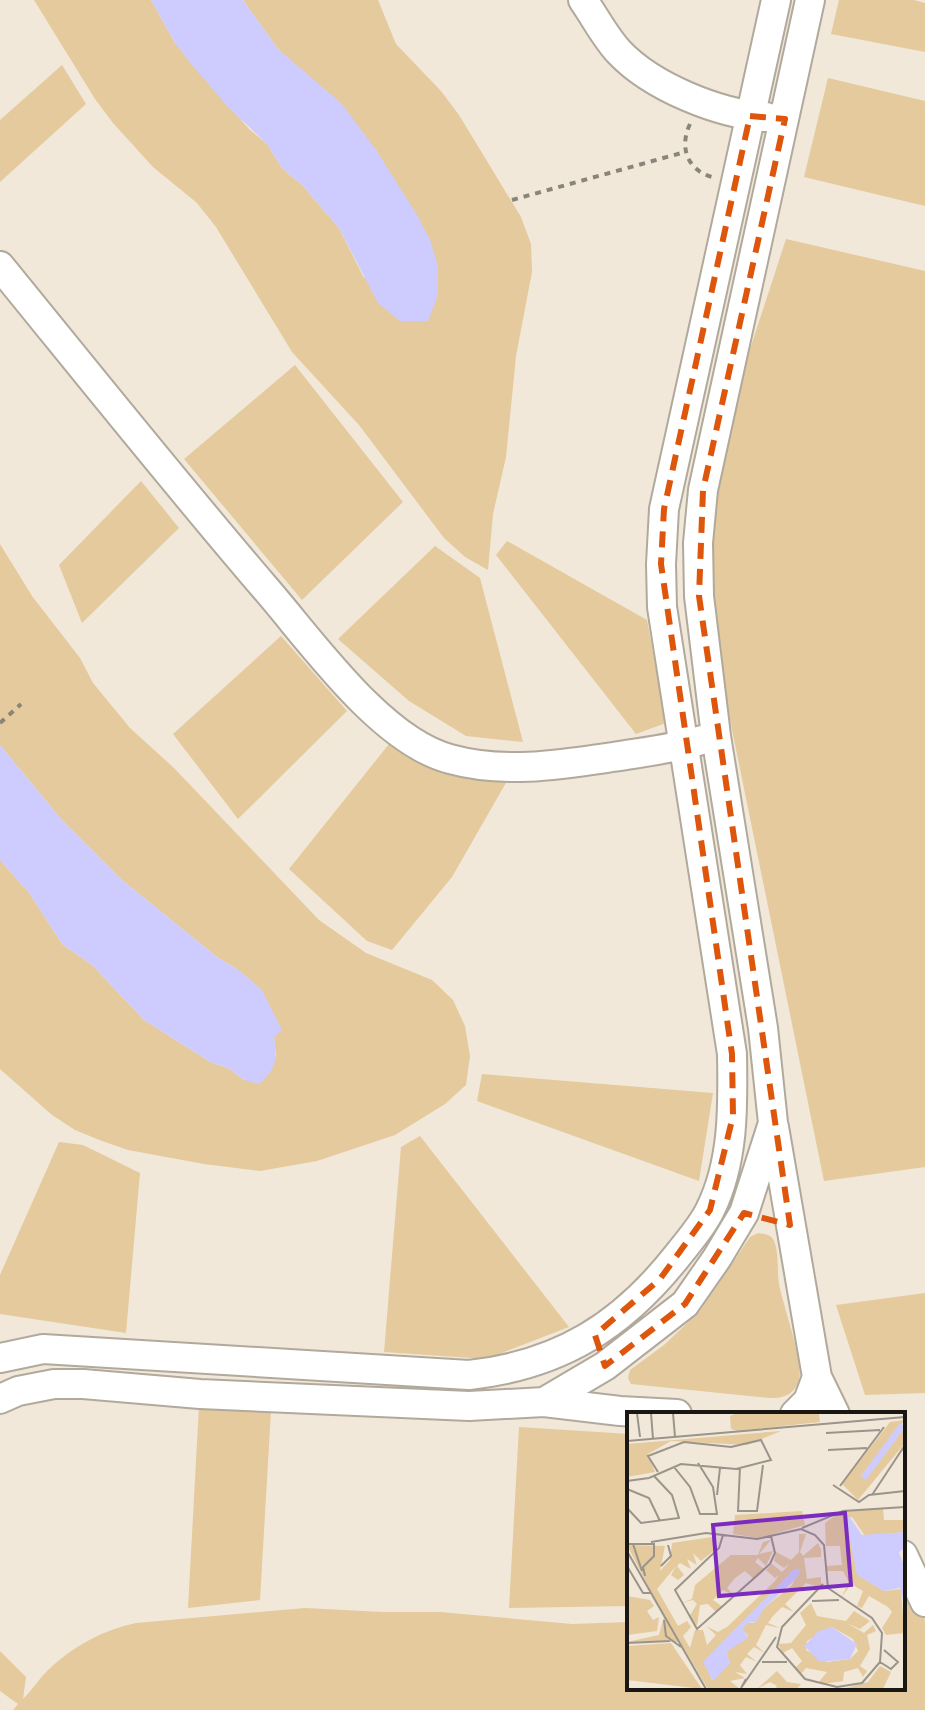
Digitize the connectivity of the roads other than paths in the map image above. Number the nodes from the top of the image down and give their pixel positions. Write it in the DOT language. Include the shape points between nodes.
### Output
graph roads {
  1 [pos="583,0"];
  2 [pos="776,0"];
  3 [pos="810,0"];
  4 [pos="750,116"];
  5 [pos="785,119"];
  6 [pos="0,266"];
  7 [pos="716,736"];
  8 [pos="683,745"];
  9 [pos="773,1123"];
  10 [pos="710,1210"];
  11 [pos="744,1213"];
  12 [pos="790,1225"];
  13 [pos="595,1335"];
  14 [pos="0,1336"];
  15 [pos="43,1349"];
  16 [pos="0,1358"];
  17 [pos="605,1366"];
  18 [pos="817,1377"];
  19 [pos="0,1399"];
  20 [pos="544,1402"];
  21 [pos="620,1411"];
  22 [pos="639,1412"];
  23 [pos="797,1412"];
  24 [pos="834,1412"];
  25 [pos="905,1559"];
  26 [pos="925,1602"];
  1 -- 4 [label="street" via="618,50 642,73"];
  2 -- 4 [label="street"];
  3 -- 5 [label="street"];
  4 -- 5 [label="street"];
  4 -- 8 [label="street" via="664,509 662,607"];
  5 -- 7 [label="street" via="703,490 699,596"];
  6 -- 8 [label="street" via="205,518 356,692 401,734 448,759 496,766 545,767"];
  7 -- 8 [label="street"];
  7 -- 9 [label="street"];
  8 -- 10 [label="street" via="732,1054 733,1116"];
  9 -- 11 [label="street"];
  9 -- 12 [label="street"];
  10 -- 11 [label="street"];
  10 -- 13 [label="street" via="660,1279"];
  11 -- 12 [label="street"];
  11 -- 17 [label="street" via="685,1304"];
  12 -- 18 [label="street"];
  13 -- 15 [label="street" via="507,1371 469,1375"];
  13 -- 17 [label="street"];
  14 -- 15 [label="street"];
  15 -- 16 [label="street"];
  17 -- 20 [label="street"];
  17 -- 21 [label="street"];
  18 -- 23 [label="street" via="808,1401"];
  18 -- 24 [label="street"];
  19 -- 20 [label="street" via="54,1384 83,1384 469,1406"];
  20 -- 21 [label="street"];
  21 -- 22 [label="street"];
  25 -- 26 [label="street"];
}
